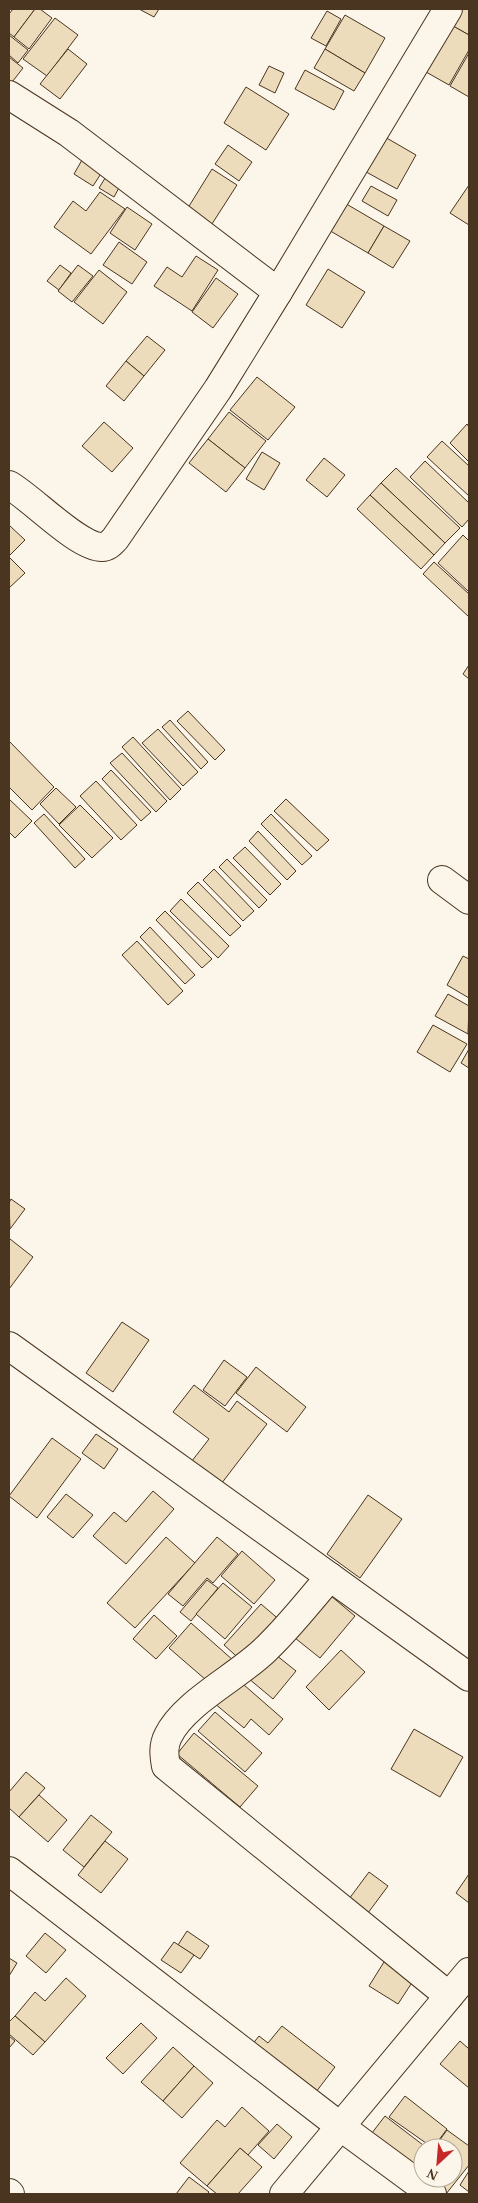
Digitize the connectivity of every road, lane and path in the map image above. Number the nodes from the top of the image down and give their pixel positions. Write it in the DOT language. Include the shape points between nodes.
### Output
graph roads {
  1 [pos="448,9"];
  2 [pos="9,95"];
  3 [pos="278,292"];
  4 [pos="9,485"];
  5 [pos="442,880"];
  6 [pos="469,900"];
  7 [pos="9,1346"];
  8 [pos="330,1577"];
  9 [pos="469,1677"];
  10 [pos="9,1871"];
  11 [pos="469,1972"];
  12 [pos="449,1996"];
  13 [pos="341,2127"];
  14 [pos="284,2194"];
  15 [pos="432,2194"];
  1 -- 3 [label="street"];
  2 -- 3 [label="street" via="69,133"];
  3 -- 4 [label="street" via="218,389 108,546 84,542"];
  5 -- 6 [label="street"];
  7 -- 8 [label="street"];
  8 -- 9 [label="street"];
  8 -- 12 [label="street" via="266,1650 179,1720 168,1736 164,1750 166,1766"];
  10 -- 13 [label="street"];
  11 -- 12 [label="street"];
  12 -- 13 [label="street"];
  13 -- 14 [label="street"];
  13 -- 15 [label="street"];
}
